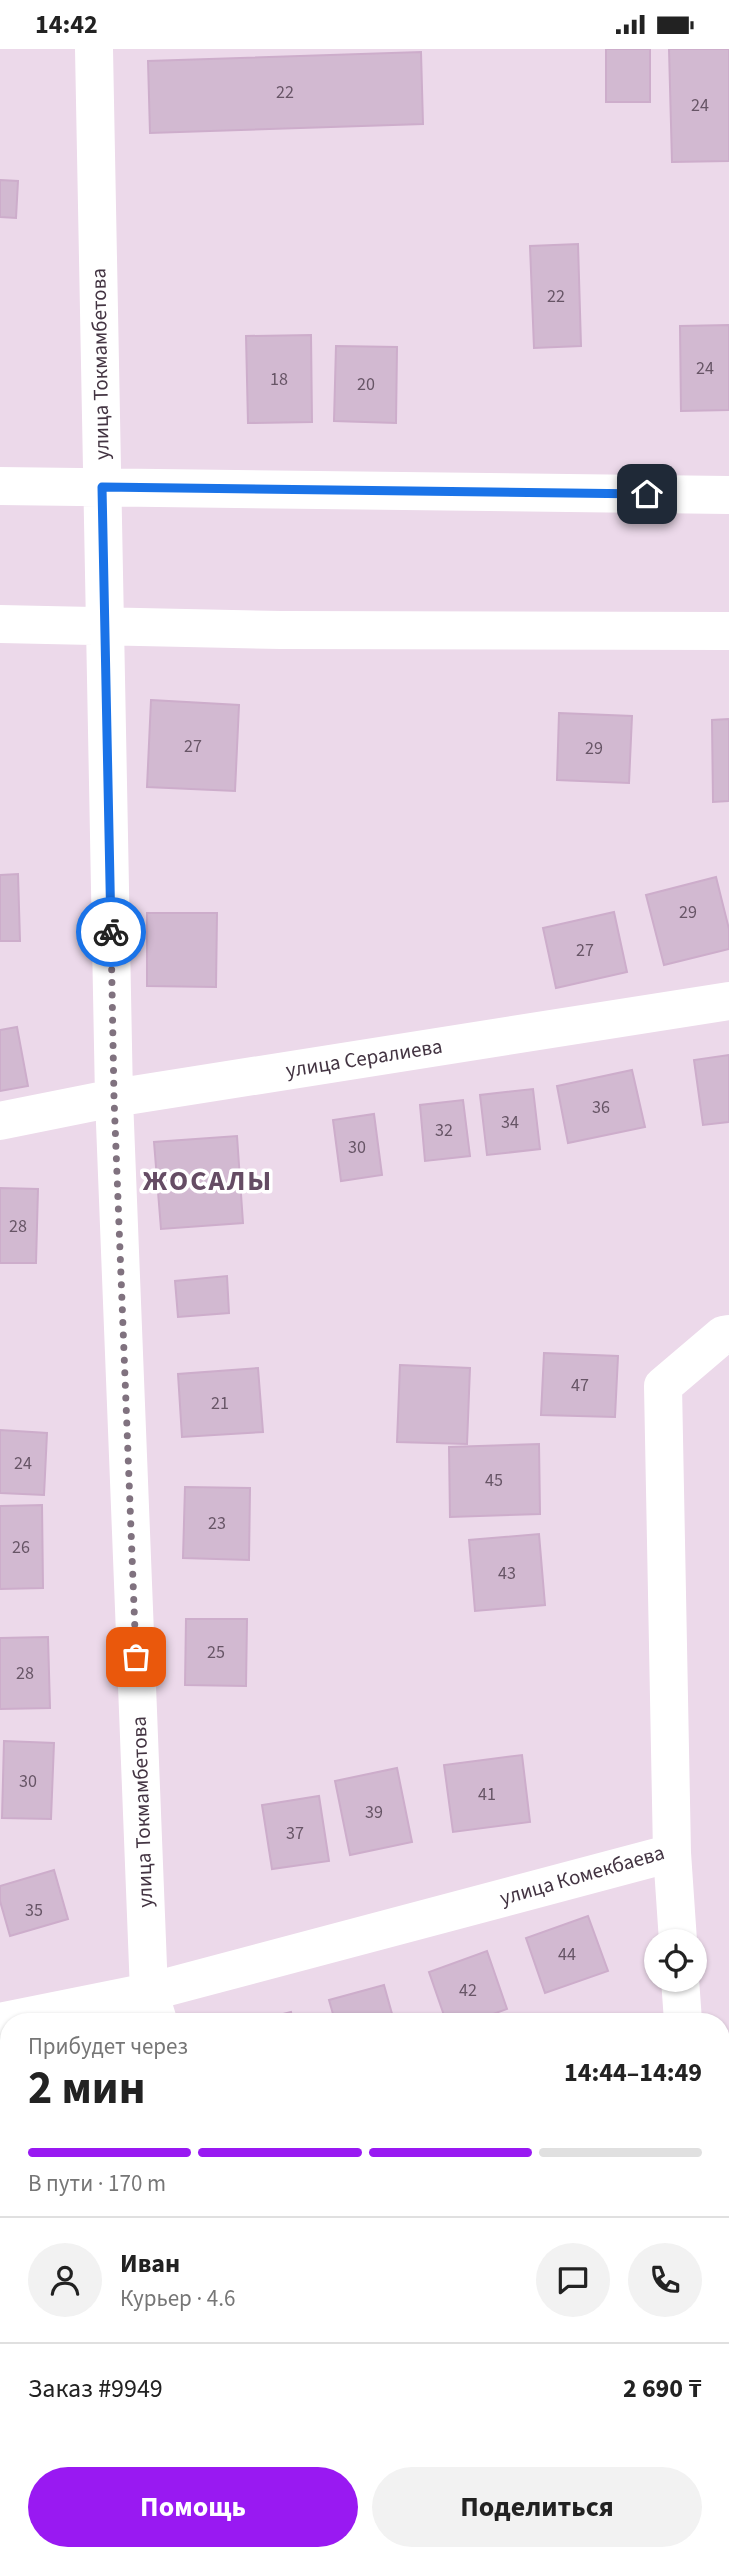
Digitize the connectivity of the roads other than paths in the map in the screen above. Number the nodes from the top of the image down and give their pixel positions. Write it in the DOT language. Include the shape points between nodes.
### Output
graph roads {
  1 [pos="94,49"];
  2 [pos="0,486"];
  3 [pos="102,487"];
  4 [pos="729,495"];
  5 [pos="0,624"];
  6 [pos="105,626"];
  7 [pos="729,631"];
  8 [pos="729,1001"];
  9 [pos="114,1098"];
  10 [pos="0,1121"];
  11 [pos="729,1334"];
  12 [pos="672,1853"];
  13 [pos="677,1929"];
  14 [pos="681,1992"];
  15 [pos="153,2007"];
  16 [pos="92,2013"];
  17 [pos="682,2013"];
  1 -- 3 [label="street, улица Токмамбетова"];
  2 -- 3 [label="street"];
  3 -- 4 [label="street"];
  3 -- 6 [label="street, улица Токмамбетова"];
  5 -- 6 [label="street"];
  6 -- 7 [label="street"];
  6 -- 9 [label="street, улица Токмамбетова"];
  8 -- 9 [label="street, улица Сералиева"];
  9 -- 10 [label="street, улица Сералиева"];
  9 -- 15 [label="street, улица Токмамбетова"];
  11 -- 12 [label="street, улица Комекбаева" via="663,1386"];
  12 -- 13 [label="street"];
  12 -- 15 [label="street, улица Комекбаева"];
  14 -- 17 [label="street"];
  15 -- 16 [label="street, улица Комекбаева"];
}
